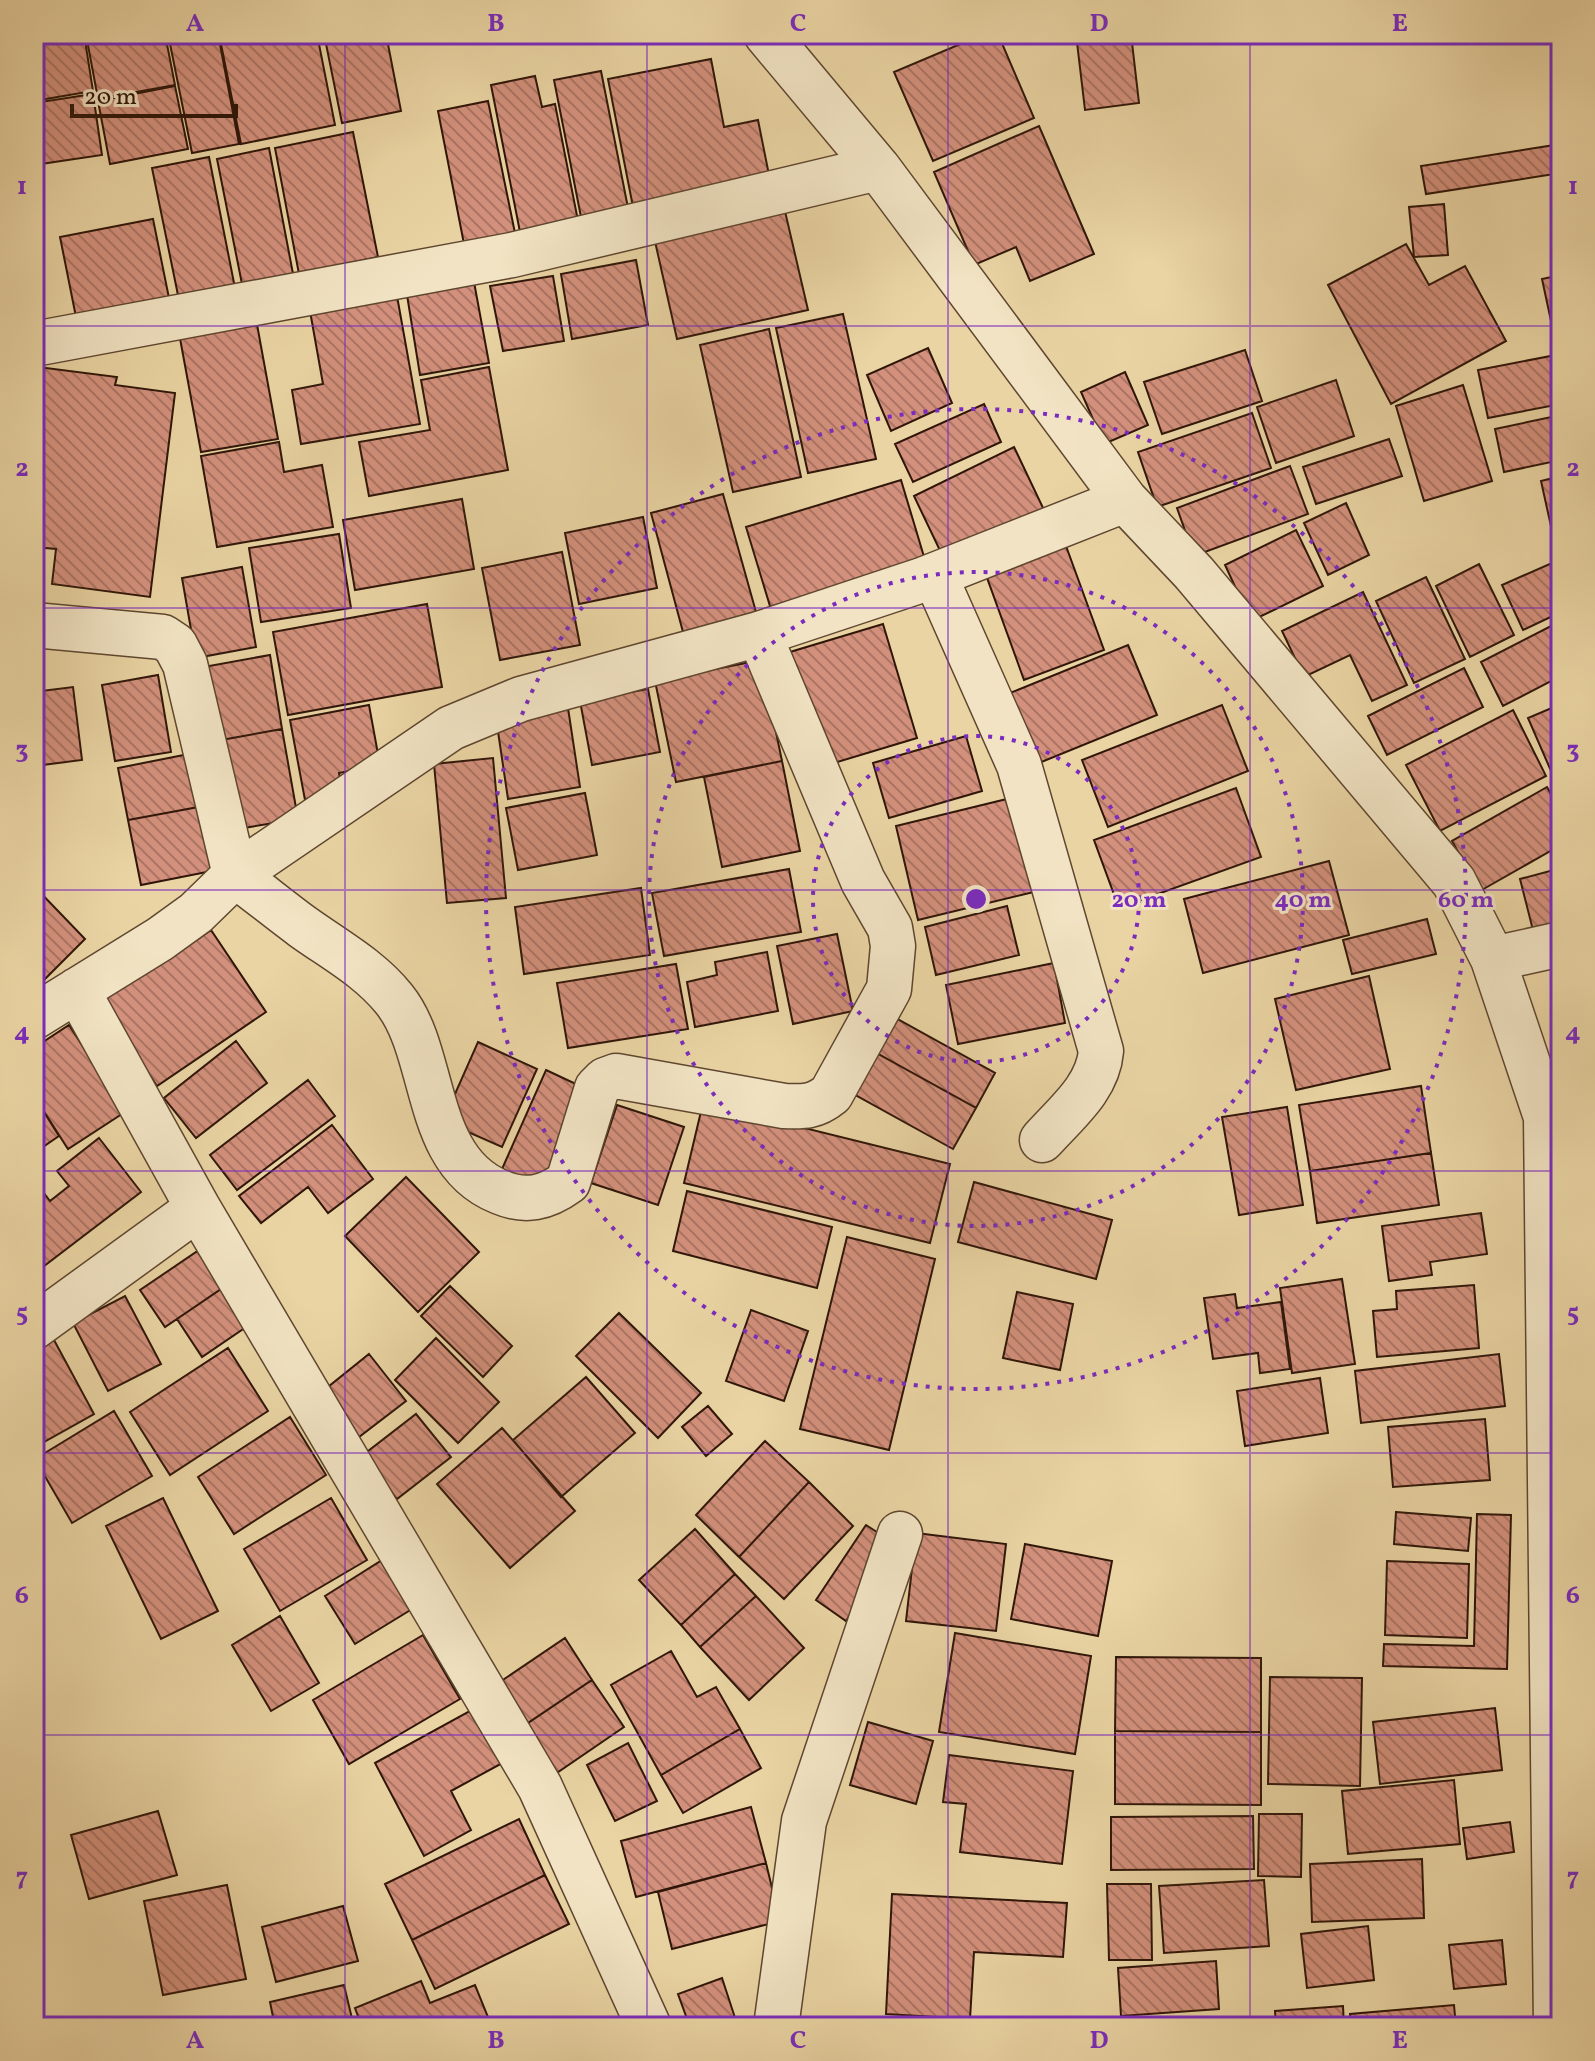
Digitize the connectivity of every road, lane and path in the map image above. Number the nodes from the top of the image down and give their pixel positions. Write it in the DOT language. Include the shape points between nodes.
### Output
graph roads {
  1 [pos="766,34"];
  2 [pos="878,168"];
  3 [pos="34,344"];
  4 [pos="1125,500"];
  5 [pos="935,576"];
  6 [pos="34,625"];
  7 [pos="759,634"];
  8 [pos="235,875"];
  9 [pos="1561,944"];
  10 [pos="1493,959"];
  11 [pos="77,990"];
  12 [pos="34,1017"];
  13 [pos="1042,1140"];
  14 [pos="198,1208"];
  15 [pos="34,1327"];
  16 [pos="900,1534"];
  17 [pos="648,2027"];
  18 [pos="776,2027"];
  19 [pos="1556,2027"];
  1 -- 2 [label="street"];
  2 -- 3 [label="street" via="512,255"];
  2 -- 4 [label="street"];
  4 -- 5 [label="street"];
  4 -- 10 [label="street" via="1194,573 1454,882"];
  5 -- 7 [label="street"];
  5 -- 13 [label="street" via="1019,765 1101,1051 1092,1084"];
  6 -- 8 [label="street" via="163,637 175,645 185,664"];
  7 -- 8 [label="street" via="521,699 451,728"];
  7 -- 8 [label="street" via="863,881 890,928 893,946 889,989 831,1094 819,1104 784,1106 616,1076 597,1088 568,1182 541,1197 503,1194 467,1169 437,1119 397,1002 371,973"];
  8 -- 11 [label="street" via="196,913"];
  9 -- 10 [label="street"];
  10 -- 19 [label="street" via="1546,1117"];
  11 -- 12 [label="street"];
  11 -- 14 [label="street"];
  14 -- 15 [label="street"];
  14 -- 17 [label="street" via="540,1787"];
  16 -- 18 [label="street" via="804,1821"];
}
